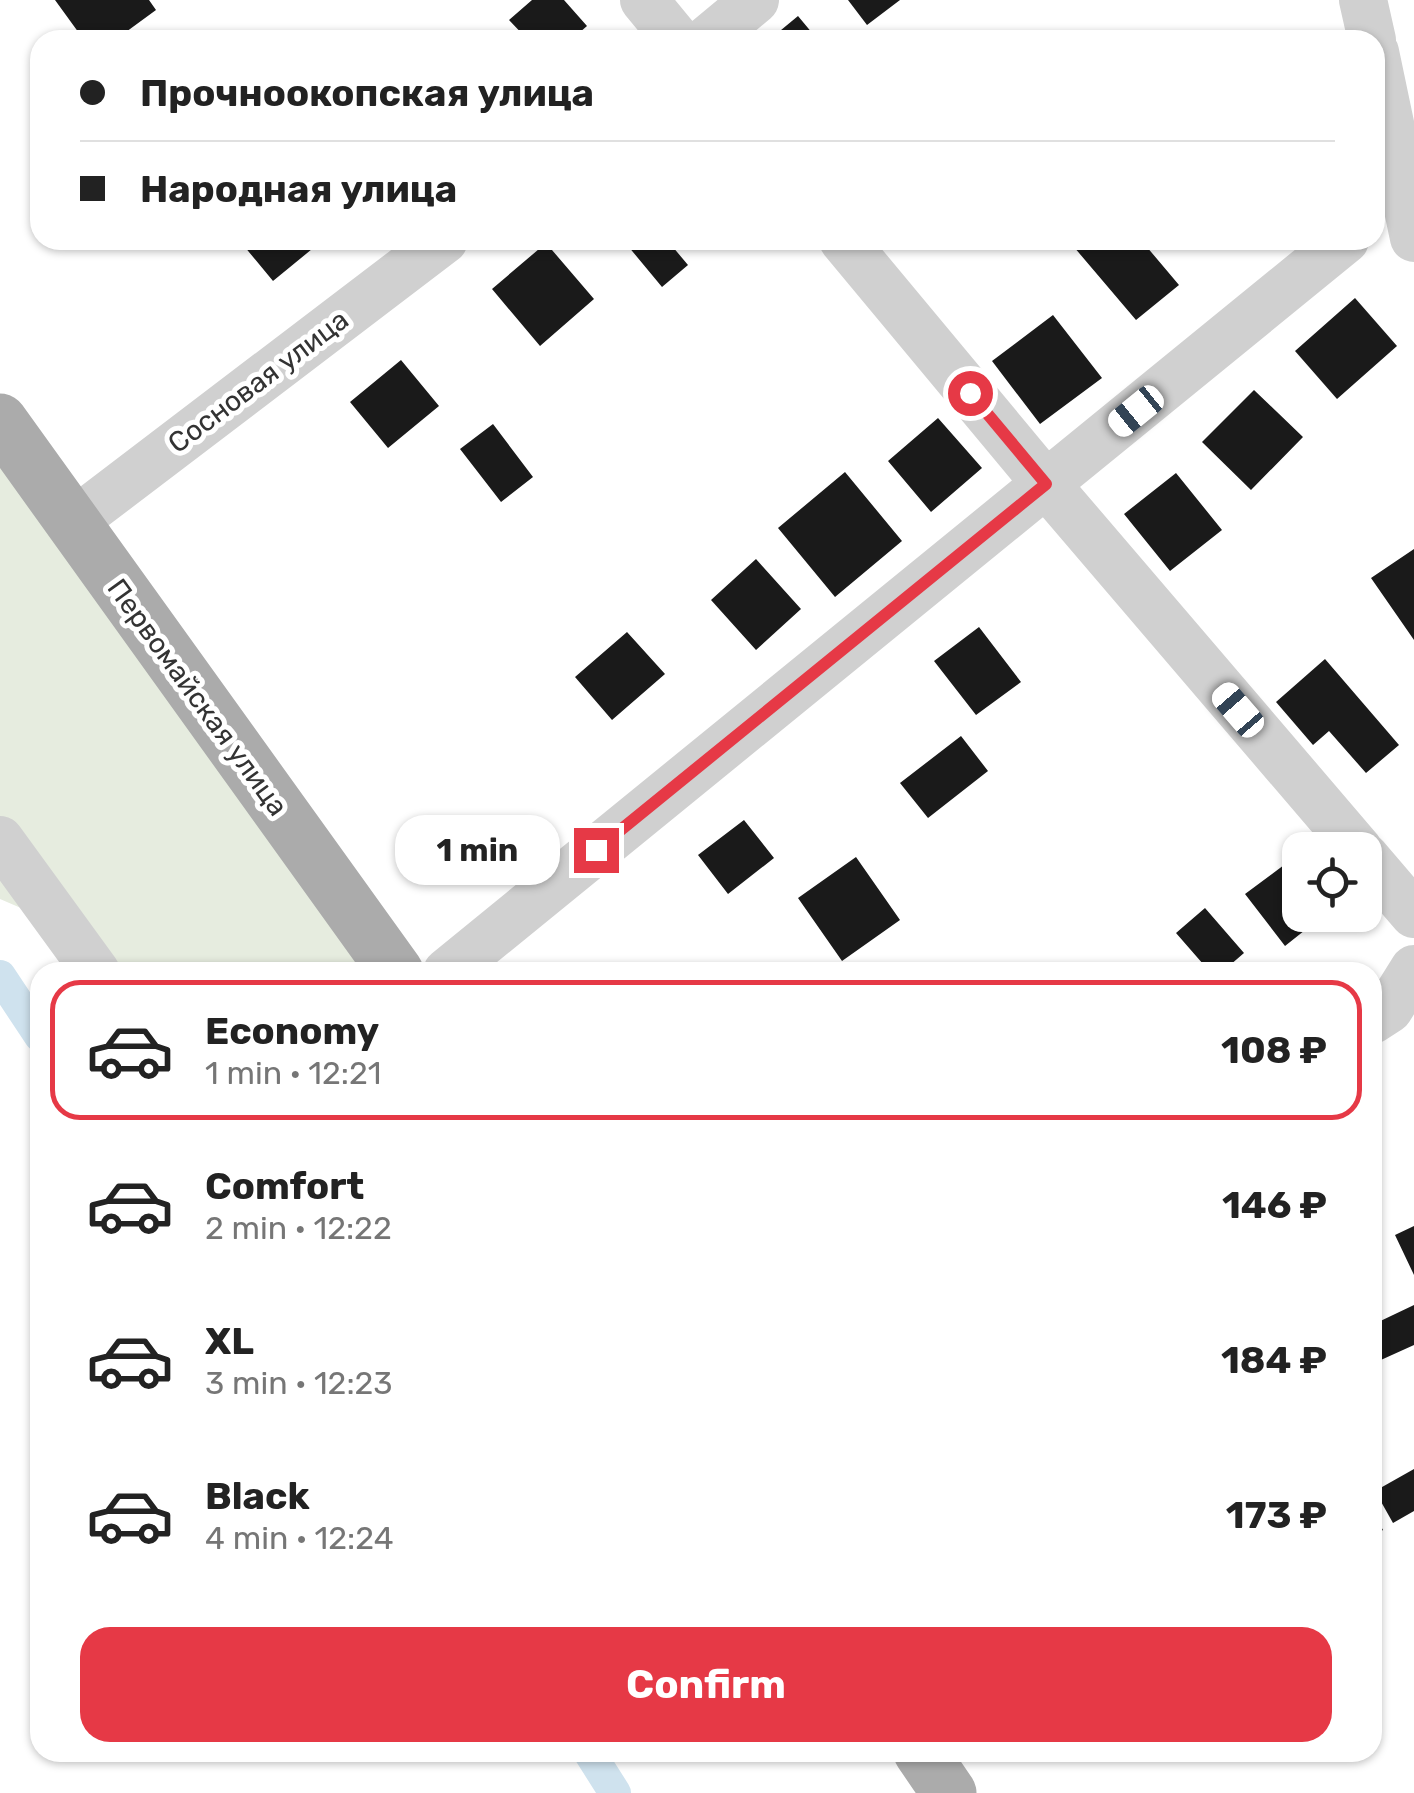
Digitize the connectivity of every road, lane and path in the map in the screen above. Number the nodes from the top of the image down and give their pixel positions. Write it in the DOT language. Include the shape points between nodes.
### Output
graph roads {
  1 [pos="644,0"];
  2 [pos="755,0"];
  3 [pos="1363,0"];
  4 [pos="669,30"];
  5 [pos="719,30"];
  6 [pos="1370,30"];
  7 [pos="1385,146"];
  8 [pos="1391,203"];
  9 [pos="1414,238"];
  10 [pos="431,250"];
  11 [pos="851,250"];
  12 [pos="1333,250"];
  13 [pos="0,421"];
  14 [pos="1046,484"];
  15 [pos="72,522"];
  16 [pos="1344,832"];
  17 [pos="0,840"];
  18 [pos="1382,877"];
  19 [pos="1414,914"];
  20 [pos="89,962"];
  21 [pos="389,962"];
  22 [pos="458,962"];
  23 [pos="1414,969"];
  24 [pos="1382,1014"];
  25 [pos="929,1762"];
  26 [pos="950,1793"];
  1 -- 4 [label="street"];
  2 -- 5 [label="street"];
  3 -- 6 [label="street"];
  7 -- 8 [label="street"];
  8 -- 9 [label="street"];
  10 -- 15 [label="street, Сосновая улица"];
  11 -- 14 [label="street"];
  12 -- 14 [label="street"];
  13 -- 15 [label="main road, Первомайская улица"];
  14 -- 16 [label="street"];
  14 -- 22 [label="street"];
  15 -- 21 [label="main road, Первомайская улица"];
  17 -- 20 [label="street"];
  18 -- 19 [label="street"];
  23 -- 24 [label="street"];
  25 -- 26 [label="main road"];
}
